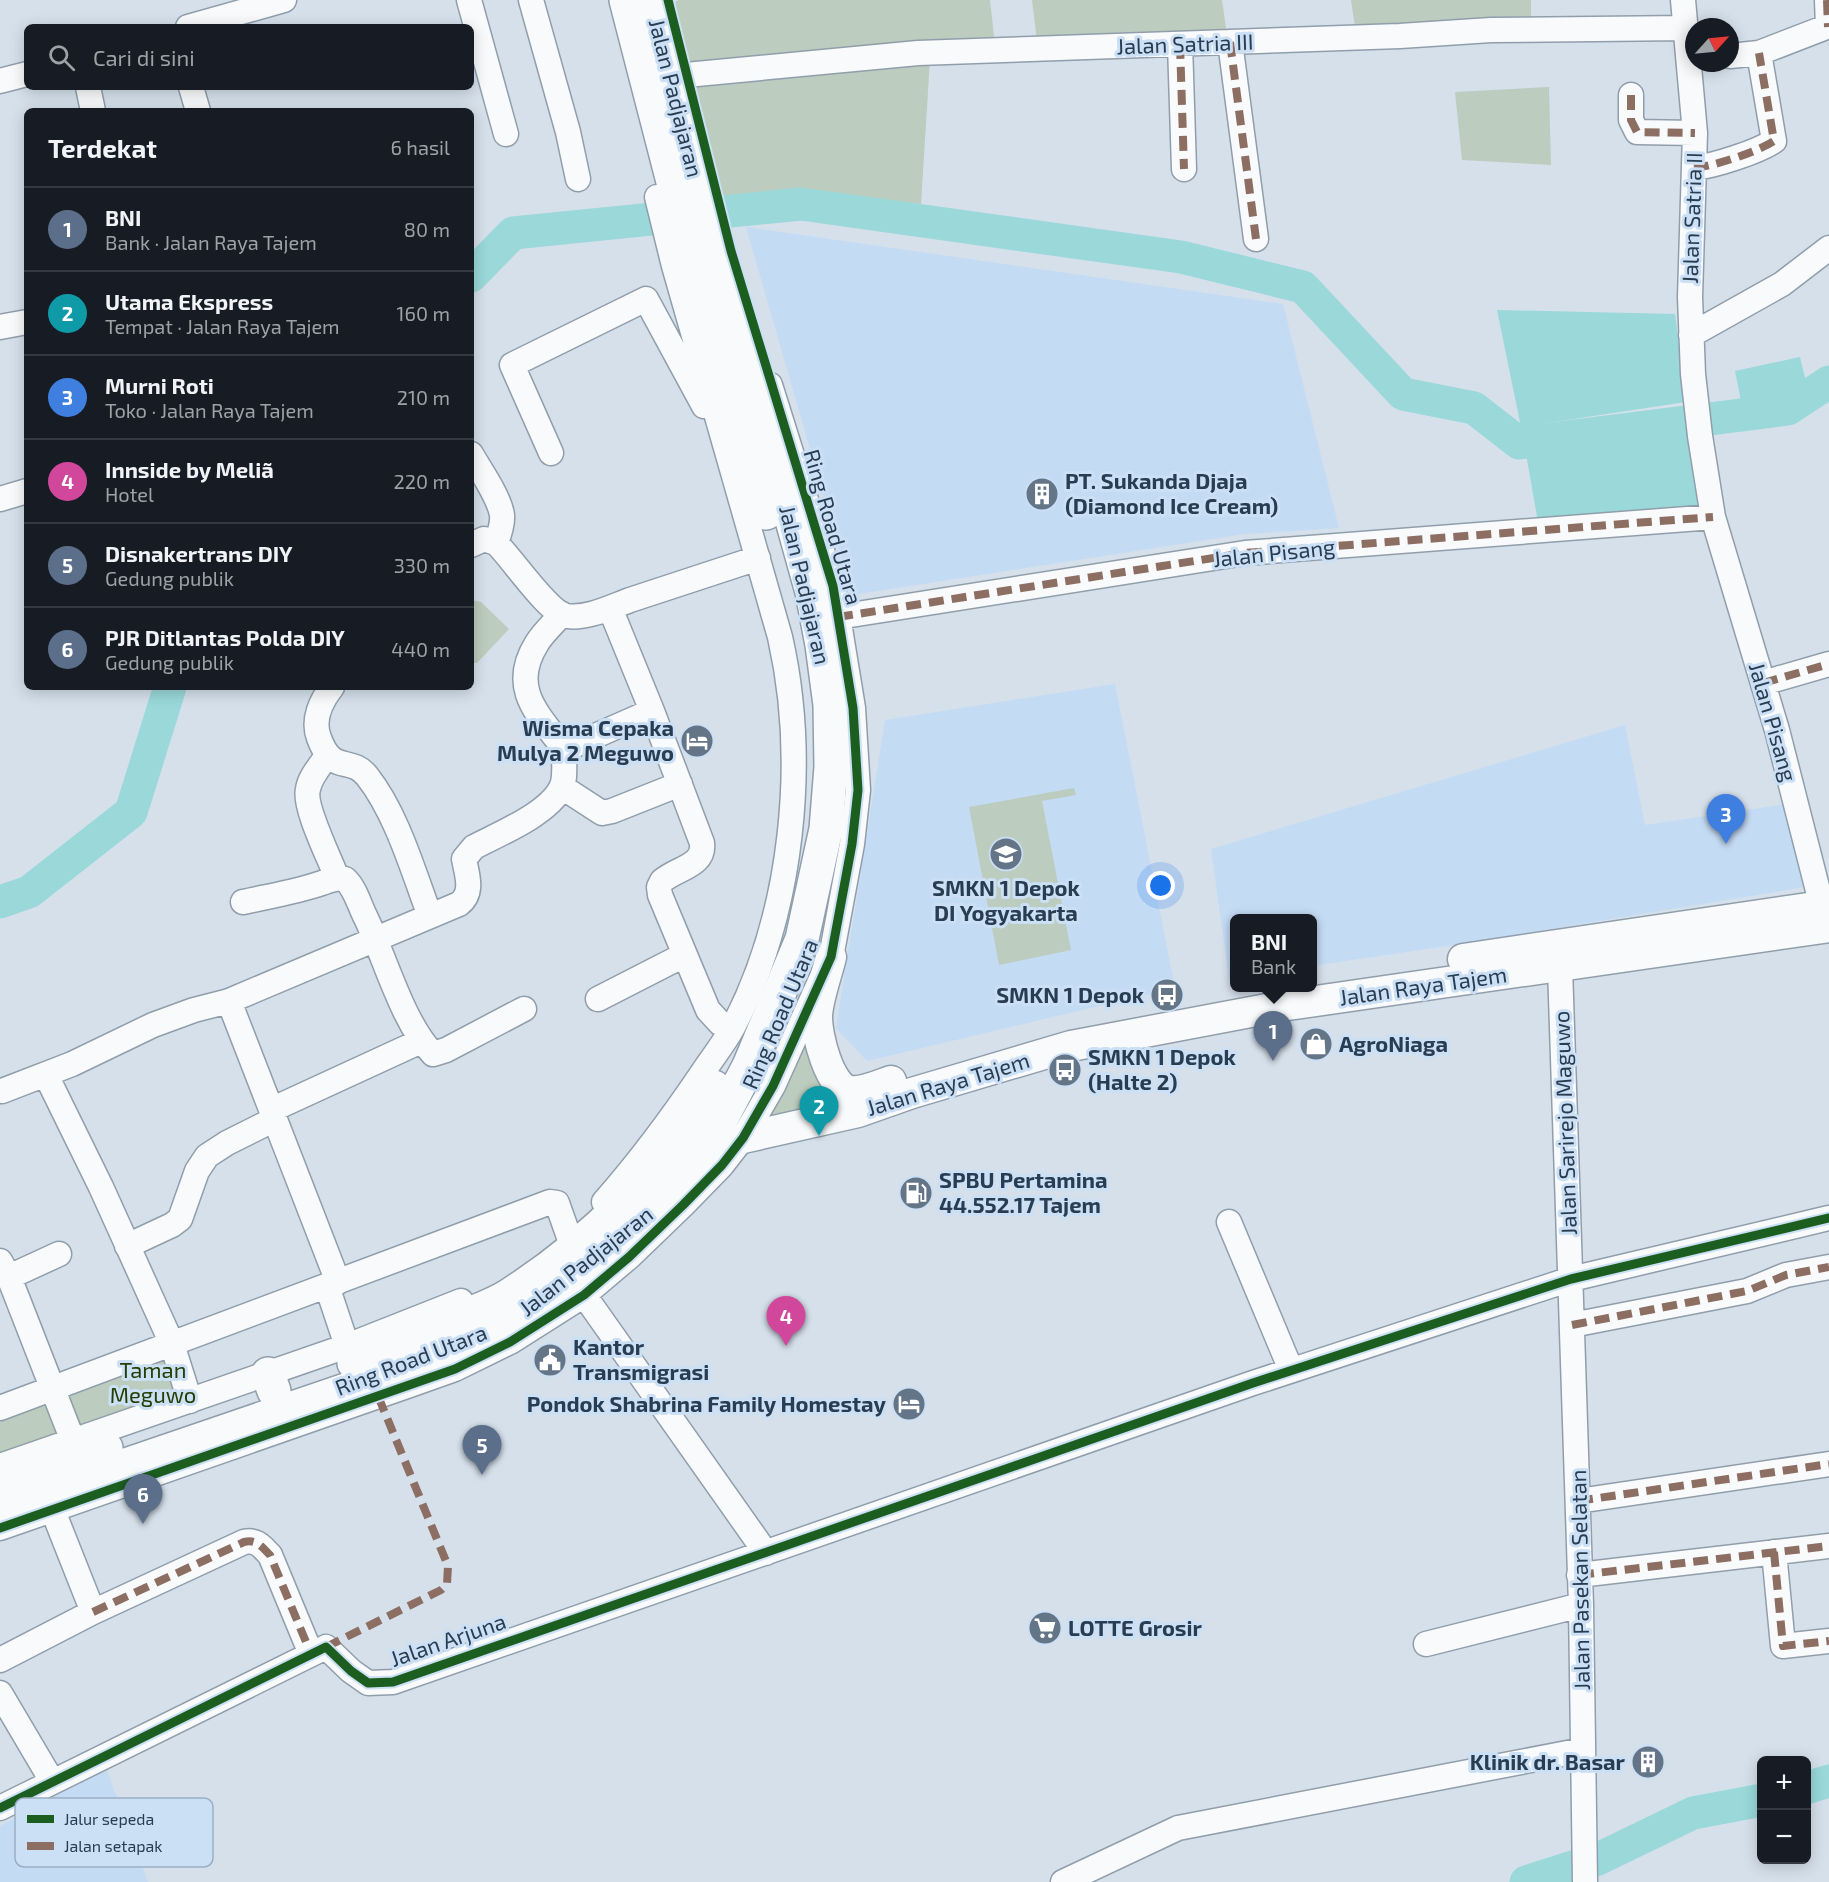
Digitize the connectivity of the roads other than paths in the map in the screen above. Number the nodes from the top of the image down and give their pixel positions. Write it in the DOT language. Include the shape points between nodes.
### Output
graph roads {
  1 [pos="284,0"];
  2 [pos="469,0"];
  3 [pos="531,0"];
  4 [pos="613,0"];
  5 [pos="626,0"];
  6 [pos="651,0"];
  7 [pos="668,0"];
  8 [pos="1683,0"];
  9 [pos="1827,0"];
  10 [pos="1685,19"];
  11 [pos="199,24"];
  12 [pos="1828,27"];
  13 [pos="1685,28"];
  14 [pos="1230,42"];
  15 [pos="1180,44"];
  16 [pos="1759,53"];
  17 [pos="1739,55"];
  18 [pos="1692,72"];
  19 [pos="24,75"];
  20 [pos="686,75"];
  21 [pos="0,81"];
  22 [pos="89,90"];
  23 [pos="192,90"];
  24 [pos="1631,95"];
  25 [pos="92,108"];
  26 [pos="197,108"];
  27 [pos="1695,133"];
  28 [pos="506,134"];
  29 [pos="1694,168"];
  30 [pos="1184,169"];
  31 [pos="578,179"];
  32 [pos="686,190"];
  33 [pos="1256,239"];
  34 [pos="1829,248"];
  35 [pos="704,257"];
  36 [pos="24,323"];
  37 [pos="0,327"];
  38 [pos="1691,335"];
  39 [pos="1701,436"];
  40 [pos="780,447"];
  41 [pos="551,453"];
  42 [pos="729,454"];
  43 [pos="474,459"];
  44 [pos="24,493"];
  45 [pos="0,499"];
  46 [pos="1713,517"];
  47 [pos="496,543"];
  48 [pos="474,544"];
  49 [pos="758,558"];
  50 [pos="610,608"];
  51 [pos="562,614"];
  52 [pos="838,617"];
  53 [pos="1829,664"];
  54 [pos="1763,683"];
  55 [pos="330,690"];
  56 [pos="652,711"];
  57 [pos="566,751"];
  58 [pos="327,756"];
  59 [pos="680,784"];
  60 [pos="562,787"];
  61 [pos="337,878"];
  62 [pos="243,902"];
  63 [pos="430,916"];
  64 [pos="1827,917"];
  65 [pos="376,939"];
  66 [pos="684,955"];
  67 [pos="831,957"];
  68 [pos="1560,967"];
  69 [pos="1317,982"];
  70 [pos="1317,990"];
  71 [pos="1285,993"];
  72 [pos="598,999"];
  73 [pos="229,1001"];
  74 [pos="524,1009"];
  75 [pos="732,1028"];
  76 [pos="421,1041"];
  77 [pos="46,1075"];
  78 [pos="2,1091"];
  79 [pos="273,1114"];
  80 [pos="743,1138"];
  81 [pos="1829,1218"];
  82 [pos="1229,1222"];
  83 [pos="569,1237"];
  84 [pos="127,1246"];
  85 [pos="59,1254"];
  86 [pos="1829,1268"];
  87 [pos="4,1269"];
  88 [pos="1570,1279"];
  89 [pos="332,1284"];
  90 [pos="584,1295"];
  91 [pos="1572,1325"];
  92 [pos="172,1344"];
  93 [pos="347,1346"];
  94 [pos="1292,1370"];
  95 [pos="271,1382"];
  96 [pos="53,1389"];
  97 [pos="190,1401"];
  98 [pos="0,1408"];
  99 [pos="73,1440"];
  100 [pos="1829,1464"];
  101 [pos="0,1466"];
  102 [pos="0,1484"];
  103 [pos="1578,1501"];
  104 [pos="0,1508"];
  105 [pos="53,1511"];
  106 [pos="0,1528"];
  107 [pos="1829,1546"];
  108 [pos="1774,1552"];
  109 [pos="766,1553"];
  110 [pos="1580,1575"];
  111 [pos="1581,1605"];
  112 [pos="93,1612"];
  113 [pos="1829,1641"];
  114 [pos="1426,1644"];
  115 [pos="311,1653"];
  116 [pos="0,1660"];
  117 [pos="0,1693"];
  118 [pos="1583,1750"];
  119 [pos="52,1781"];
  120 [pos="19,1798"];
  121 [pos="15,1800"];
  122 [pos="0,1808"];
  123 [pos="1063,1882"];
  124 [pos="1586,1882"];
  1 -- 11 [label="street"];
  2 -- 28 [label="street"];
  3 -- 31 [label="street"];
  4 -- 32 [label="highway" via="636,89"];
  5 -- 32 [label="highway, Jalan Padjajaran"];
  6 -- 32 [label="highway, Jalan Padjajaran"];
  7 -- 20 [label="street"];
  8 -- 10 [label="street, Jalan Satria II"];
  9 -- 12 [label="street"];
  12 -- 16 [label="street"];
  13 -- 14 [label="street, Jalan Satria III" via="1491,30"];
  14 -- 15 [label="street, Jalan Satria III"];
  14 -- 33 [label="street"];
  15 -- 20 [label="street, Jalan Satria III" via="918,53"];
  15 -- 30 [label="street"];
  16 -- 17 [label="street"];
  16 -- 29 [label="street" via="1774,141"];
  18 -- 27 [label="street, Jalan Satria II"];
  19 -- 21 [label="street"];
  20 -- 32 [label="street"];
  22 -- 25 [label="street"];
  23 -- 26 [label="street"];
  24 -- 27 [label="street" via="1631,120 1637,132"];
  27 -- 29 [label="street, Jalan Satria II"];
  29 -- 38 [label="street, Jalan Satria II"];
  32 -- 35 [label="highway, Jalan Padjajaran"];
  34 -- 38 [label="street" via="1782,284"];
  35 -- 40 [label="highway, Jalan Padjajaran"];
  35 -- 42 [label="street, Ring Road Utara"];
  35 -- 95 [label="highway, Jalan Padjajaran" via="790,598 809,712 809,827 783,938 734,1050 702,1109 657,1168 604,1221 546,1270 506,1297 375,1356"];
  36 -- 37 [label="street"];
  38 -- 39 [label="street, Jalan Satria II"];
  39 -- 46 [label="street, Jalan Pisang"];
  40 -- 52 [label="street, Ring Road Utara" via="833,586"];
  40 -- 104 [label="highway, Jalan Padjajaran" via="822,645 830,716 826,829 802,939 749,1066 718,1125 676,1187 621,1240 556,1290 516,1317 452,1350"];
  41 -- 42 [label="street" via="512,365 646,299"];
  42 -- 49 [label="street, Ring Road Utara"];
  43 -- 47 [label="street" via="502,515"];
  44 -- 45 [label="street"];
  46 -- 52 [label="street, Jalan Pisang" via="1245,553"];
  46 -- 54 [label="street, Jalan Pisang"];
  47 -- 48 [label="street" via="484,539"];
  47 -- 51 [label="street" via="548,604"];
  49 -- 50 [label="street"];
  49 -- 75 [label="street, Ring Road Utara" via="786,664 792,715 793,789 787,849 772,923"];
  50 -- 51 [label="street"];
  50 -- 56 [label="street"];
  51 -- 57 [label="street" via="537,643 524,672 535,710"];
  52 -- 67 [label="street, Ring Road Utara" via="853,708 858,790"];
  53 -- 54 [label="street"];
  54 -- 64 [label="street, Jalan Pisang"];
  55 -- 58 [label="street" via="317,718 318,735"];
  56 -- 57 [label="street"];
  56 -- 59 [label="street"];
  57 -- 60 [label="street"];
  58 -- 61 [label="street" via="307,791 312,816"];
  58 -- 63 [label="street" via="357,768 380,795"];
  59 -- 60 [label="street" via="602,813"];
  59 -- 66 [label="street" via="703,852 699,860 667,876 659,887"];
  60 -- 63 [label="street" via="534,814 470,850 464,859 468,895 459,904"];
  61 -- 62 [label="street" via="296,892"];
  61 -- 65 [label="street" via="345,879 351,887"];
  63 -- 65 [label="street"];
  64 -- 68 [label="main road, Jalan Raya Tajem"];
  64 -- 69 [label="main road, Jalan Raya Tajem" via="1523,950"];
  65 -- 73 [label="street"];
  65 -- 76 [label="street"];
  66 -- 72 [label="street"];
  66 -- 75 [label="street" via="708,1010 720,1023"];
  67 -- 71 [label="main road, Jalan Raya Tajem" via="817,1017 833,1078 842,1089 852,1091 1067,1032"];
  67 -- 80 [label="street, Ring Road Utara" via="773,1086"];
  68 -- 70 [label="main road, Jalan Raya Tajem"];
  68 -- 88 [label="street, Jalan Sarirejo Maguwo"];
  71 -- 80 [label="main road, Jalan Raya Tajem" via="1071,1046 858,1112"];
  73 -- 77 [label="street" via="153,1025"];
  73 -- 79 [label="street"];
  74 -- 76 [label="street" via="440,1052 433,1054"];
  75 -- 83 [label="street, Ring Road Utara" via="640,1161"];
  76 -- 79 [label="street"];
  77 -- 78 [label="street"];
  77 -- 84 [label="street"];
  79 -- 84 [label="street" via="207,1156 197,1171 180,1219"];
  79 -- 89 [label="street"];
  80 -- 90 [label="street, Ring Road Utara" via="683,1205"];
  81 -- 88 [label="street"];
  82 -- 94 [label="street"];
  83 -- 89 [label="street" via="557,1203 550,1202"];
  83 -- 93 [label="street, Ring Road Utara" via="500,1284"];
  84 -- 92 [label="street"];
  85 -- 87 [label="street"];
  86 -- 91 [label="street" via="1786,1275 1747,1292"];
  87 -- 96 [label="street"];
  88 -- 91 [label="street, Jalan Pasekan Selatan"];
  88 -- 94 [label="street"];
  89 -- 92 [label="street"];
  89 -- 93 [label="street"];
  90 -- 105 [label="street, Ring Road Utara" via="510,1342 455,1369"];
  90 -- 109 [label="street"];
  91 -- 103 [label="street, Jalan Pasekan Selatan"];
  92 -- 96 [label="street"];
  92 -- 97 [label="street"];
  93 -- 95 [label="street, Ring Road Utara"];
  94 -- 109 [label="street"];
  95 -- 97 [label="street, Ring Road Utara"];
  95 -- 102 [label="highway, Jalan Padjajaran"];
  96 -- 98 [label="street"];
  96 -- 99 [label="street"];
  97 -- 99 [label="street, Ring Road Utara"];
  99 -- 101 [label="street, Ring Road Utara"];
  100 -- 103 [label="street"];
  103 -- 110 [label="street, Jalan Pasekan Selatan"];
  105 -- 106 [label="street, Ring Road Utara"];
  105 -- 112 [label="street"];
  107 -- 108 [label="street"];
  108 -- 110 [label="street"];
  108 -- 113 [label="street" via="1783,1646"];
  109 -- 115 [label="street, Jalan Arjuna" via="393,1682 368,1683 326,1647"];
  110 -- 111 [label="street, Jalan Pasekan Selatan"];
  111 -- 114 [label="street"];
  111 -- 118 [label="street, Jalan Pasekan Selatan"];
  112 -- 115 [label="street" via="251,1540 270,1555"];
  112 -- 116 [label="street"];
  115 -- 119 [label="street"];
  117 -- 119 [label="street"];
  118 -- 123 [label="street" via="1178,1828"];
  118 -- 124 [label="street, Jalan Pasekan Selatan"];
  119 -- 120 [label="street"];
  121 -- 122 [label="street"];
}
